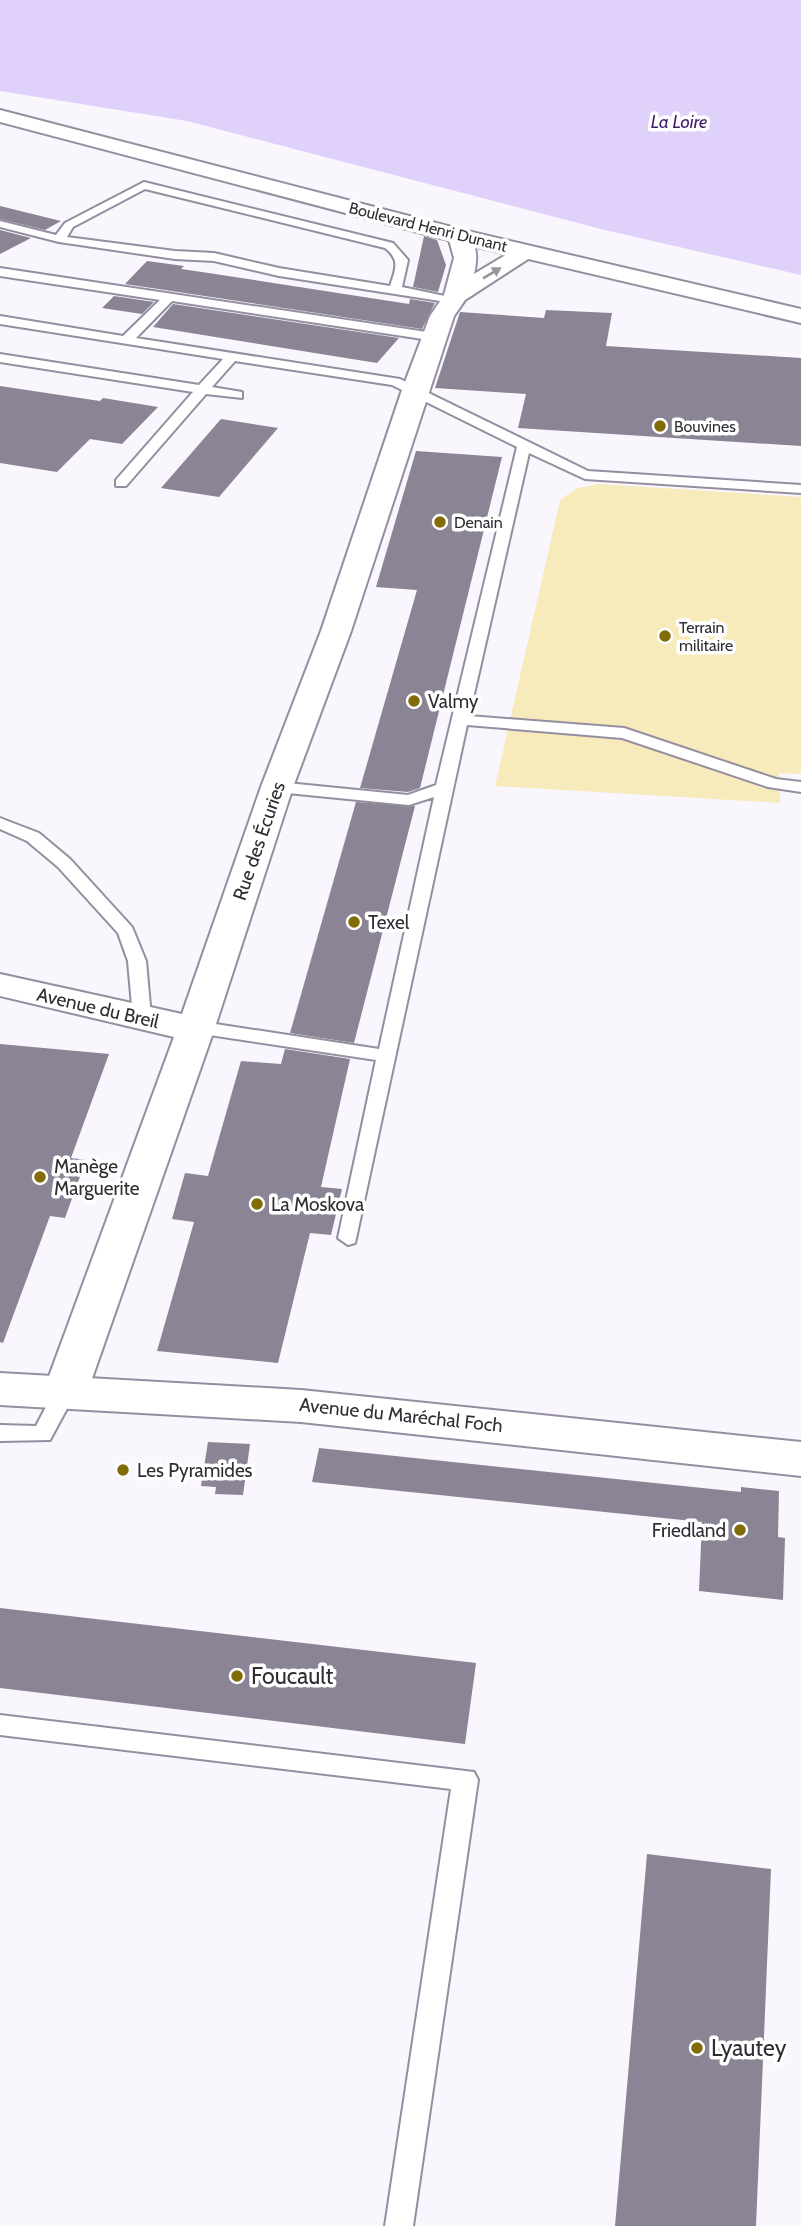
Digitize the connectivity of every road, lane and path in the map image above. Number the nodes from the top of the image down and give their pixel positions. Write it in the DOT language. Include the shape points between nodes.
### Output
graph roads {
  1 [pos="0,116"];
  2 [pos="0,122"];
  3 [pos="56,133"];
  4 [pos="0,224"];
  5 [pos="460,236"];
  6 [pos="59,239"];
  7 [pos="527,252"];
  8 [pos="1,273"];
  9 [pos="395,289"];
  10 [pos="170,297"];
  11 [pos="455,297"];
  12 [pos="801,316"];
  13 [pos="0,320"];
  14 [pos="436,337"];
  15 [pos="126,340"];
  16 [pos="231,357"];
  17 [pos="0,358"];
  18 [pos="202,390"];
  19 [pos="415,390"];
  20 [pos="237,395"];
  21 [pos="524,446"];
  22 [pos="121,483"];
  23 [pos="801,489"];
  24 [pos="461,720"];
  25 [pos="277,787"];
  26 [pos="801,787"];
  27 [pos="444,788"];
  28 [pos="0,823"];
  29 [pos="0,985"];
  30 [pos="142,1017"];
  31 [pos="196,1027"];
  32 [pos="387,1056"];
  33 [pos="348,1238"];
  34 [pos="0,1389"];
  35 [pos="66,1390"];
  36 [pos="0,1433"];
  37 [pos="801,1459"];
  38 [pos="0,1725"];
  39 [pos="398,2226"];
  1 -- 3 [label="street"];
  2 -- 3 [label="street"];
  3 -- 5 [label="street, Boulevard Henri Dunant"];
  4 -- 6 [label="lane"];
  5 -- 7 [label="street, Boulevard Henri Dunant"];
  5 -- 11 [label="street, Rue des Écuries" via="466,258"];
  6 -- 9 [label="lane" via="214,257"];
  6 -- 9 [label="lane" via="69,225 144,185 389,245 404,262"];
  11 -- 7 [label="street, one-way"];
  7 -- 12 [label="street, Boulevard Henri Dunant"];
  8 -- 10 [label="lane"];
  9 -- 11 [label="lane"];
  10 -- 14 [label="lane"];
  10 -- 15 [label="lane"];
  11 -- 14 [label="street, Rue des Écuries" via="442,316"];
  13 -- 15 [label="lane"];
  14 -- 19 [label="street, Rue des Écuries"];
  15 -- 16 [label="lane"];
  16 -- 18 [label="lane"];
  16 -- 19 [label="lane" via="395,382"];
  17 -- 18 [label="lane"];
  18 -- 20 [label="lane"];
  18 -- 22 [label="lane"];
  19 -- 21 [label="lane"];
  19 -- 25 [label="street, Rue des Écuries" via="335,631"];
  21 -- 23 [label="lane" via="585,475"];
  21 -- 24 [label="lane"];
  24 -- 26 [label="lane" via="624,733 774,784"];
  24 -- 27 [label="lane"];
  25 -- 27 [label="lane" via="409,800"];
  25 -- 31 [label="street, Rue des Écuries"];
  27 -- 32 [label="lane"];
  28 -- 30 [label="lane" via="33,837 64,863 127,931 138,961"];
  29 -- 30 [label="street, Avenue du Breil"];
  30 -- 31 [label="street, Avenue du Breil"];
  31 -- 32 [label="lane"];
  31 -- 35 [label="street, Rue des Écuries"];
  32 -- 33 [label="lane"];
  34 -- 35 [label="street, Avenue du Maréchal Foch"];
  35 -- 36 [label="lane" via="42,1434"];
  35 -- 37 [label="street, Avenue du Maréchal Foch" via="381,1412"];
  38 -- 39 [label="lane" via="464,1780"];
}
